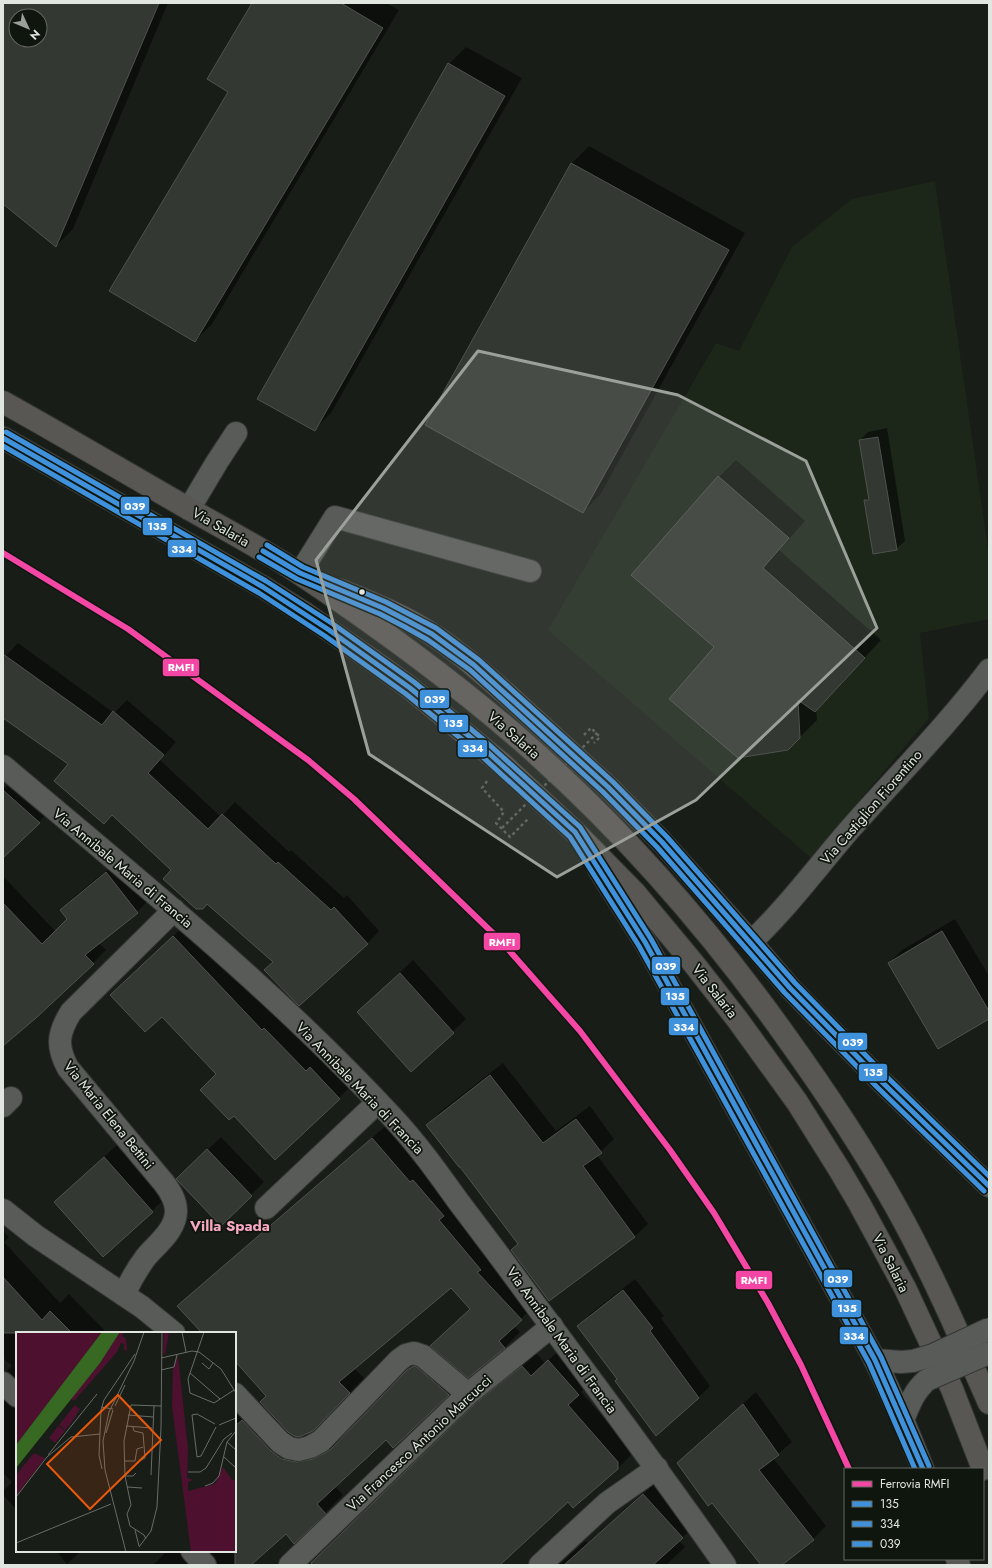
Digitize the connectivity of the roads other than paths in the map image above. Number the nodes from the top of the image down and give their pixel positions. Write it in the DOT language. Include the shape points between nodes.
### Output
graph roads {
  1 [pos="3,402"];
  2 [pos="236,433"];
  3 [pos="3,438"];
  4 [pos="189,509"];
  5 [pos="530,571"];
  6 [pos="300,573"];
  7 [pos="989,670"];
  8 [pos="512,699"];
  9 [pos="3,766"];
  10 [pos="575,832"];
  11 [pos="174,910"];
  12 [pos="752,942"];
  13 [pos="378,1102"];
  14 [pos="989,1186"];
  15 [pos="266,1208"];
  16 [pos="3,1210"];
  17 [pos="124,1295"];
  18 [pos="552,1326"];
  19 [pos="989,1329"];
  20 [pos="173,1332"];
  21 [pos="989,1353"];
  22 [pos="875,1360"];
  23 [pos="3,1384"];
  24 [pos="468,1394"];
  25 [pos="16,1395"];
  26 [pos="236,1395"];
  27 [pos="989,1403"];
  28 [pos="903,1420"];
  29 [pos="657,1468"];
  30 [pos="923,1468"];
  31 [pos="983,1468"];
  32 [pos="984,1472"];
  33 [pos="989,1485"];
  34 [pos="193,1552"];
  35 [pos="205,1565"];
  36 [pos="290,1565"];
  37 [pos="540,1565"];
  38 [pos="725,1565"];
  1 -- 4 [label="main road, Via Salaria"];
  2 -- 4 [label="street"];
  3 -- 10 [label="main road, Via Salaria" via="263,587 300,611 410,688 502,764"];
  4 -- 6 [label="main road, Via Salaria"];
  5 -- 6 [label="street" via="335,516"];
  6 -- 8 [label="main road" via="383,608 432,634 474,665"];
  6 -- 27 [label="main road, Via Salaria" via="427,663 523,742 627,842 686,908 770,1014 822,1086 867,1158 929,1270"];
  7 -- 12 [label="street, Via Castiglion Fiorentino"];
  8 -- 12 [label="street, Via Salaria" via="651,831"];
  9 -- 11 [label="street, Via Annibale Maria di Francia"];
  10 -- 22 [label="main road" via="645,942"];
  10 -- 31 [label="main road, Via Salaria" via="635,893 694,964 757,1046 819,1136 860,1203 905,1288 952,1389"];
  11 -- 13 [label="street, Via Annibale Maria di Francia" via="264,990"];
  11 -- 17 [label="street, Via Maria Elena Bettini" via="71,1012 60,1038 60,1049 68,1068 164,1183 175,1202 173,1222 137,1270"];
  12 -- 14 [label="street, Via Salaria" via="818,1018"];
  13 -- 15 [label="street"];
  13 -- 18 [label="street, Via Annibale Maria di Francia" via="427,1158"];
  16 -- 17 [label="street" via="36,1236"];
  17 -- 20 [label="street"];
  18 -- 24 [label="street, Via Francesco Antonio Marcucci"];
  18 -- 29 [label="street, Via Annibale Maria di Francia"];
  19 -- 22 [label="street, bridge" via="933,1355 912,1361"];
  21 -- 28 [label="street, bridge" via="926,1380 913,1396"];
  22 -- 28 [label="street"];
  23 -- 25 [label="street"];
  24 -- 26 [label="street" via="423,1356 414,1353 406,1355 321,1441 300,1450 289,1448 280,1442"];
  24 -- 36 [label="street, Via Francesco Antonio Marcucci"];
  28 -- 30 [label="main road"];
  29 -- 37 [label="street" via="607,1503"];
  29 -- 38 [label="street, Via Annibale Maria di Francia"];
  32 -- 33 [label="main road, Via Salaria"];
  34 -- 35 [label="street"];
}
